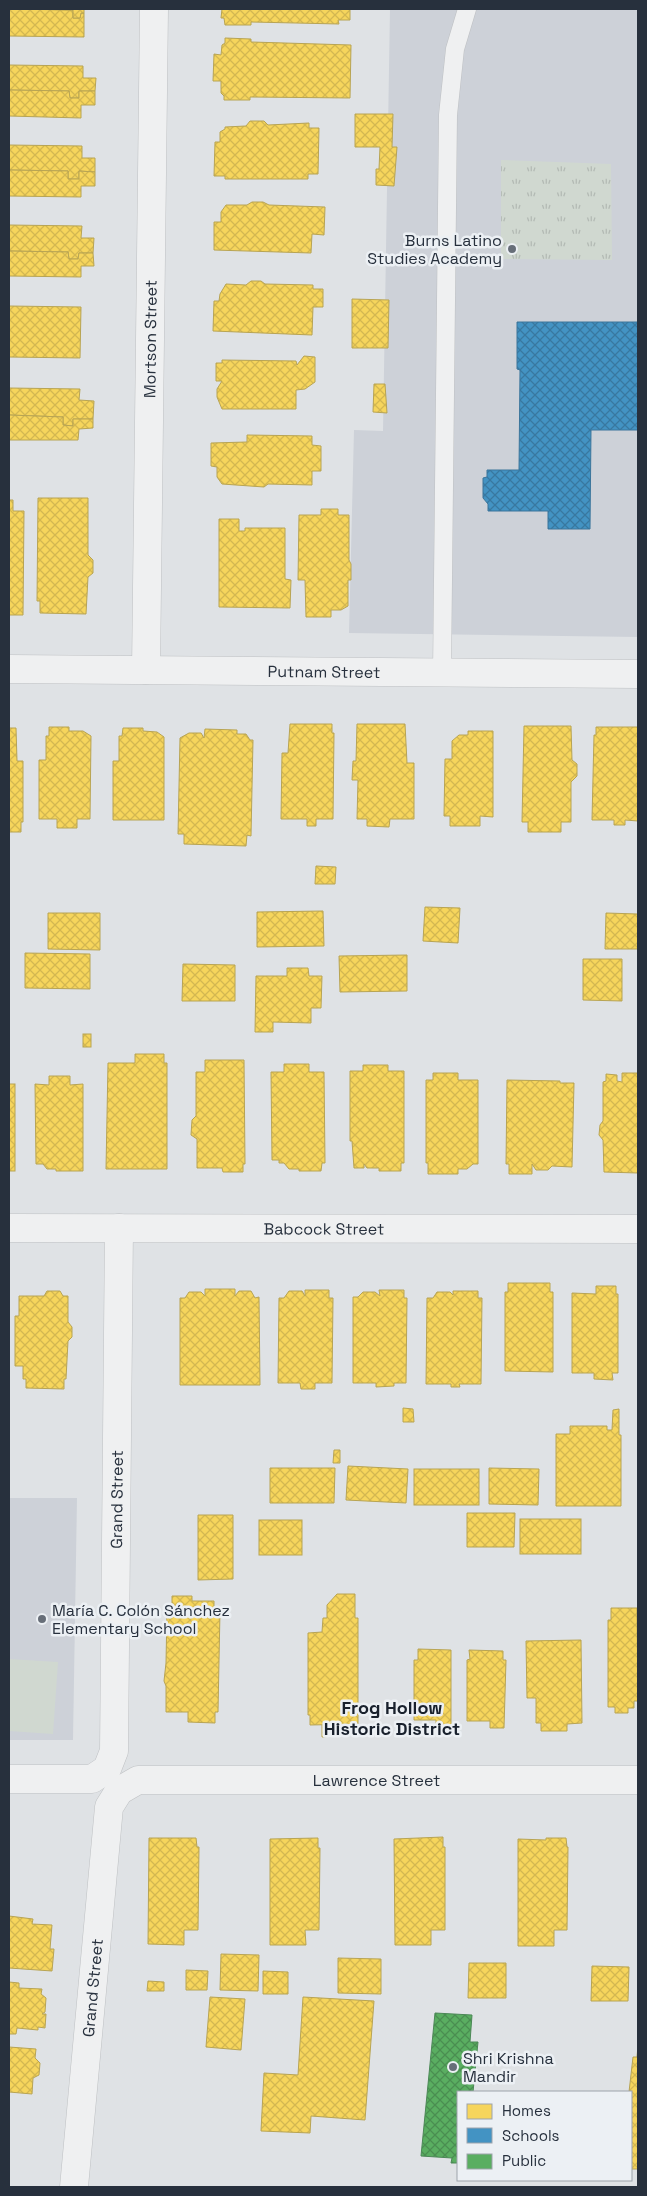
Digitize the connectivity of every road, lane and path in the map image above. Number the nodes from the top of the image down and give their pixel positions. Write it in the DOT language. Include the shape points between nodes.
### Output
graph roads {
  1 [pos="154,9"];
  2 [pos="467,9"];
  3 [pos="9,669"];
  4 [pos="146,670"];
  5 [pos="442,673"];
  6 [pos="638,674"];
  7 [pos="9,1228"];
  8 [pos="119,1228"];
  9 [pos="638,1229"];
  10 [pos="9,1779"];
  11 [pos="113,1780"];
  12 [pos="638,1780"];
  13 [pos="74,2187"];
  1 -- 4 [label="street, Mortson Street"];
  2 -- 5 [label="lane" via="455,49 448,115"];
  3 -- 4 [label="street, Putnam Street"];
  4 -- 5 [label="street, Putnam Street"];
  5 -- 6 [label="street, Putnam Street"];
  7 -- 8 [label="street, Babcock Street"];
  8 -- 9 [label="street, Babcock Street"];
  8 -- 11 [label="street, Grand Street"];
  10 -- 11 [label="street, Lawrence Street"];
  11 -- 12 [label="street, Lawrence Street"];
  11 -- 13 [label="street, Grand Street"];
}
